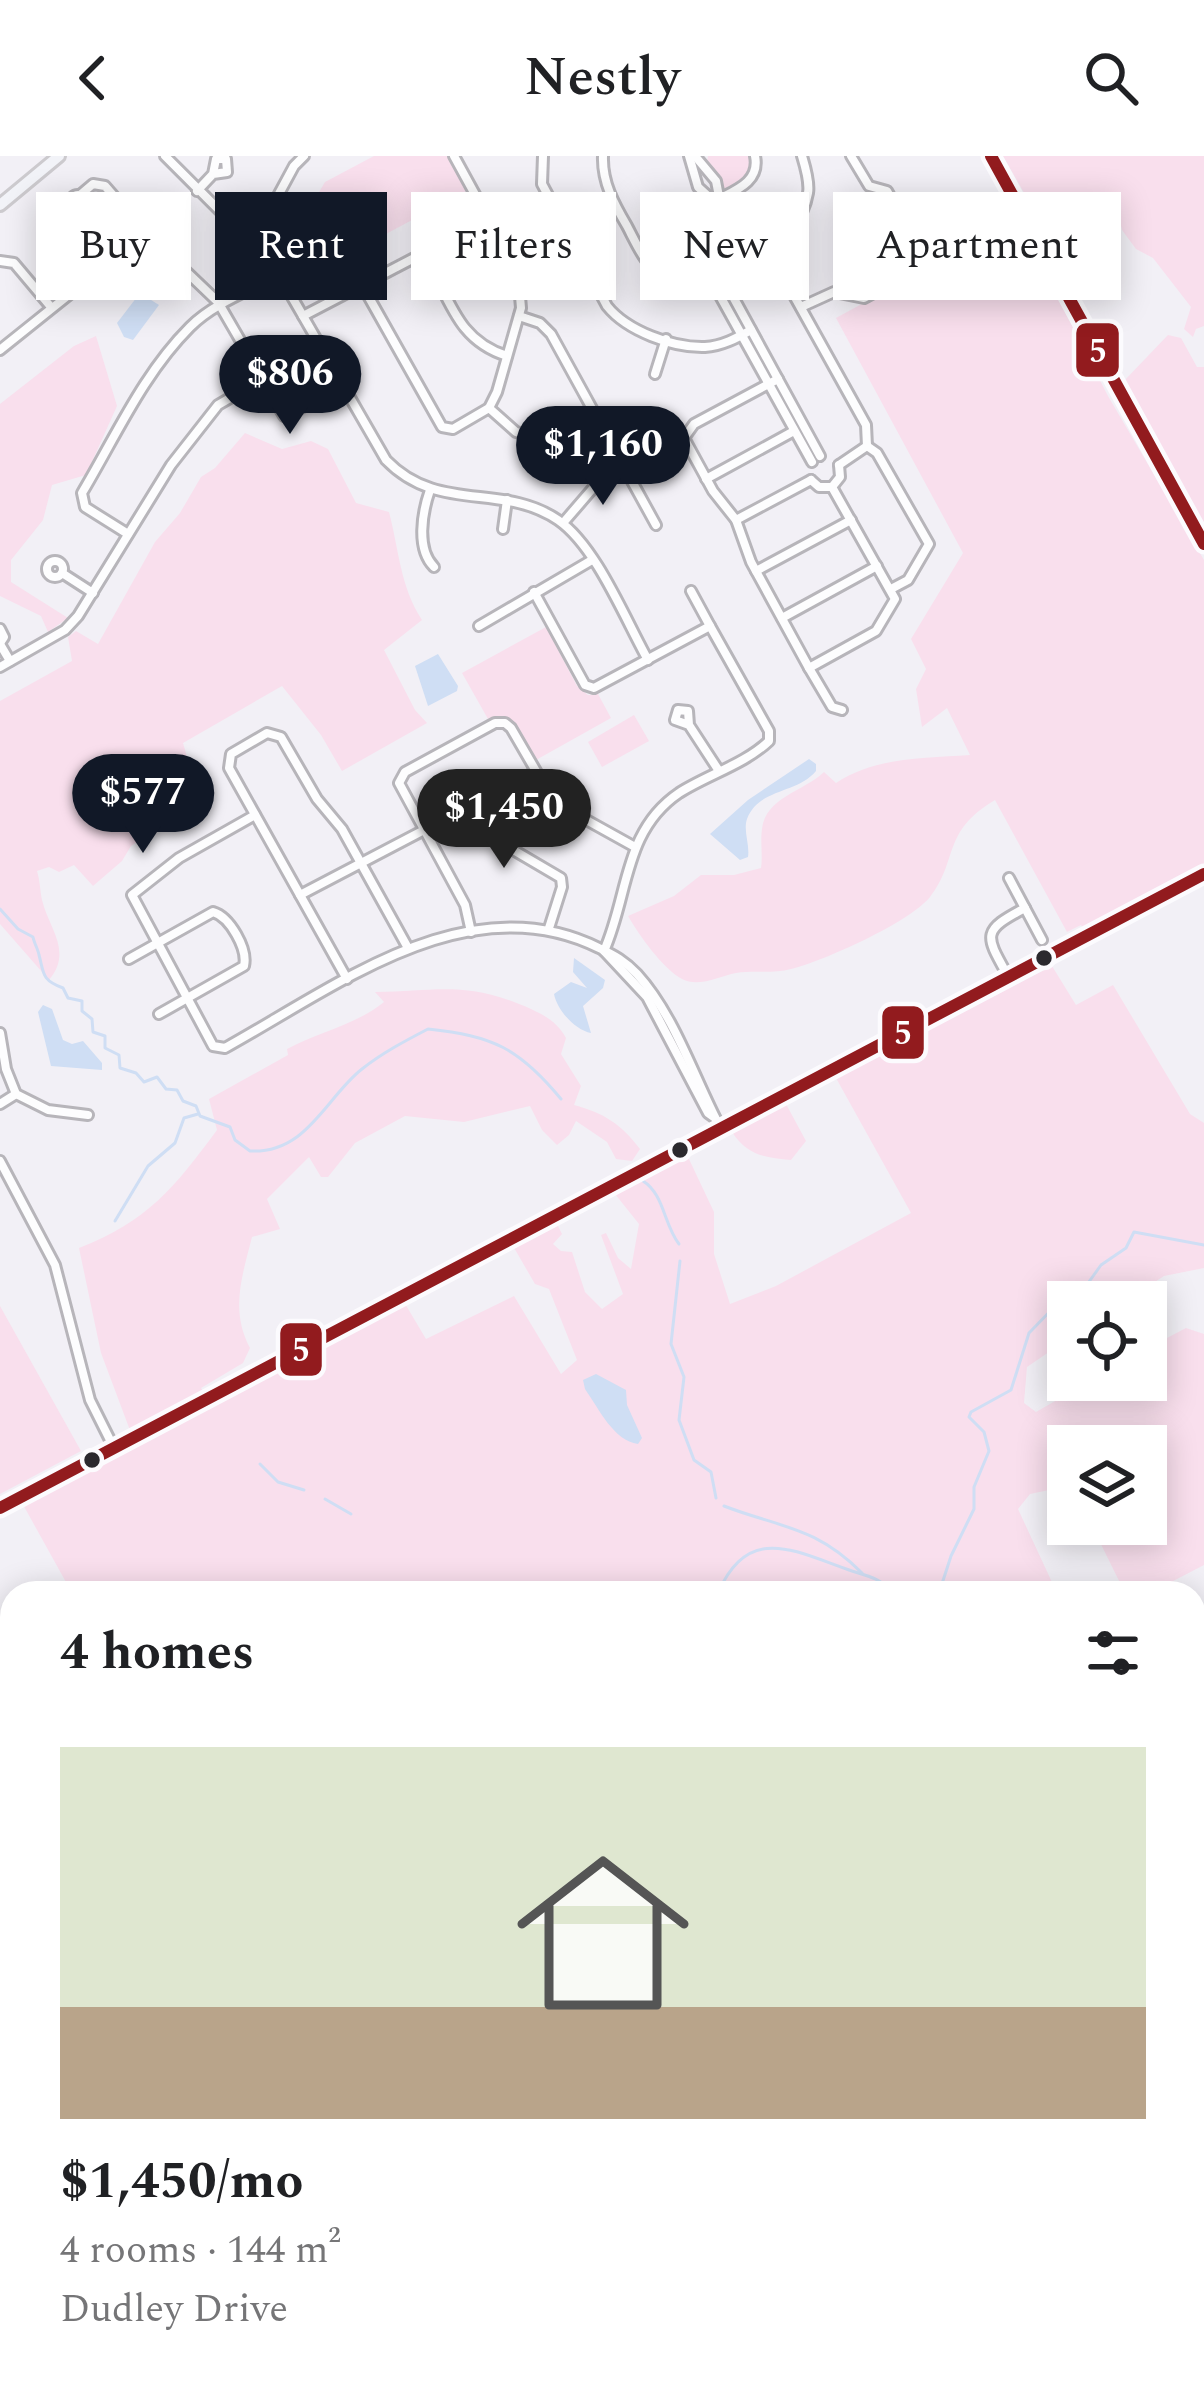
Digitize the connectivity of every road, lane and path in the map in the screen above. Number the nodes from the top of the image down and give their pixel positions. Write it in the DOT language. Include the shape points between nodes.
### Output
graph roads {
  1 [pos="59,156"];
  2 [pos="165,156"];
  3 [pos="454,156"];
  4 [pos="543,156"];
  5 [pos="603,156"];
  6 [pos="695,156"];
  7 [pos="755,156"];
  8 [pos="802,156"];
  9 [pos="851,156"];
  10 [pos="991,156"];
  11 [pos="300,157"];
  12 [pos="213,174"];
  13 [pos="197,191"];
  14 [pos="84,192"];
  15 [pos="110,192"];
  16 [pos="280,192"];
  17 [pos="704,192"];
  18 [pos="717,192"];
  19 [pos="735,192"];
  20 [pos="808,192"];
  21 [pos="888,192"];
  22 [pos="1010,192"];
  23 [pos="0,205"];
  24 [pos="215,207"];
  25 [pos="640,251"];
  26 [pos="0,260"];
  27 [pos="387,271"];
  28 [pos="191,272"];
  29 [pos="833,292"];
  30 [pos="62,300"];
  31 [pos="231,300"];
  32 [pos="294,300"];
  33 [pos="333,300"];
  34 [pos="370,300"];
  35 [pos="726,300"];
  36 [pos="731,300"];
  37 [pos="797,300"];
  38 [pos="1070,300"];
  39 [pos="221,305"];
  40 [pos="52,307"];
  41 [pos="801,308"];
  42 [pos="303,316"];
  43 [pos="519,316"];
  44 [pos="752,330"];
  45 [pos="741,336"];
  46 [pos="665,339"];
  47 [pos="0,350"];
  48 [pos="507,356"];
  49 [pos="656,374"];
  50 [pos="261,380"];
  51 [pos="773,382"];
  52 [pos="343,388"];
  53 [pos="489,408"];
  54 [pos="799,428"];
  55 [pos="528,435"];
  56 [pos="867,446"];
  57 [pos="816,459"];
  58 [pos="839,465"];
  59 [pos="625,468"];
  60 [pos="706,479"];
  61 [pos="811,480"];
  62 [pos="832,487"];
  63 [pos="430,490"];
  64 [pos="507,500"];
  65 [pos="736,520"];
  66 [pos="851,520"];
  67 [pos="563,523"];
  68 [pos="656,526"];
  69 [pos="503,529"];
  70 [pos="128,534"];
  71 [pos="1204,544"];
  72 [pos="592,560"];
  73 [pos="877,566"];
  74 [pos="434,568"];
  75 [pos="757,571"];
  76 [pos="62,573"];
  77 [pos="891,589"];
  78 [pos="691,590"];
  79 [pos="534,592"];
  80 [pos="93,593"];
  81 [pos="782,618"];
  82 [pos="479,626"];
  83 [pos="710,626"];
  84 [pos="0,628"];
  85 [pos="0,644"];
  86 [pos="648,660"];
  87 [pos="5,664"];
  88 [pos="809,668"];
  89 [pos="842,710"];
  90 [pos="688,724"];
  91 [pos="719,771"];
  92 [pos="535,772"];
  93 [pos="479,805"];
  94 [pos="256,815"];
  95 [pos="424,834"];
  96 [pos="635,847"];
  97 [pos="360,862"];
  98 [pos="1204,874"];
  99 [pos="1009,878"];
  100 [pos="300,895"];
  101 [pos="1025,908"];
  102 [pos="549,928"];
  103 [pos="471,932"];
  104 [pos="1042,940"];
  105 [pos="156,944"];
  106 [pos="408,948"];
  107 [pos="604,951"];
  108 [pos="129,959"];
  109 [pos="1008,976"];
  110 [pos="347,979"];
  111 [pos="186,999"];
  112 [pos="159,1014"];
  113 [pos="0,1034"];
  114 [pos="16,1094"];
  115 [pos="0,1104"];
  116 [pos="88,1115"];
  117 [pos="717,1123"];
  118 [pos="0,1161"];
  119 [pos="114,1448"];
  120 [pos="0,1508"];
  1 -- 23 [label="main road"];
  2 -- 13 [label="street"];
  3 -- 43 [label="street" via="518,273"];
  4 -- 46 [label="street" via="542,184 607,306 631,327"];
  5 -- 25 [label="street" via="614,204"];
  6 -- 17 [label="street"];
  6 -- 18 [label="street"];
  7 -- 19 [label="street" via="751,180"];
  8 -- 20 [label="street"];
  9 -- 21 [label="street" via="868,186"];
  10 -- 22 [label="main road"];
  11 -- 16 [label="street"];
  12 -- 13 [label="street"];
  13 -- 24 [label="street"];
  14 -- 15 [label="street" via="93,184"];
  26 -- 40 [label="street" via="14,263"];
  27 -- 48 [label="street" via="424,257 470,336"];
  28 -- 39 [label="street"];
  29 -- 41 [label="street"];
  30 -- 40 [label="street"];
  31 -- 39 [label="street"];
  32 -- 42 [label="street"];
  33 -- 42 [label="street"];
  34 -- 53 [label="street" via="442,427"];
  35 -- 45 [label="street"];
  36 -- 44 [label="street"];
  37 -- 41 [label="street"];
  38 -- 71 [label="main road"];
  39 -- 50 [label="street"];
  39 -- 70 [label="street" via="190,327 130,405 82,493 85,507"];
  40 -- 47 [label="street"];
  41 -- 56 [label="street" via="866,425"];
  42 -- 52 [label="street"];
  43 -- 48 [label="street"];
  43 -- 59 [label="street" via="551,334"];
  44 -- 45 [label="street"];
  44 -- 51 [label="street"];
  45 -- 46 [label="street" via="700,347"];
  45 -- 51 [label="street"];
  46 -- 49 [label="street"];
  48 -- 53 [label="street"];
  50 -- 52 [label="street" via="284,416"];
  50 -- 70 [label="street" via="218,405"];
  51 -- 54 [label="street"];
  51 -- 60 [label="street" via="686,431"];
  52 -- 63 [label="street" via="386,460"];
  53 -- 55 [label="street"];
  54 -- 57 [label="street"];
  54 -- 60 [label="street"];
  56 -- 58 [label="street"];
  56 -- 77 [label="street" via="929,544 908,580"];
  57 -- 58 [label="street" via="830,456"];
  57 -- 61 [label="street"];
  58 -- 62 [label="street"];
  59 -- 67 [label="street" via="594,487"];
  59 -- 68 [label="street"];
  60 -- 65 [label="street"];
  61 -- 62 [label="street"];
  61 -- 65 [label="street"];
  62 -- 66 [label="street"];
  63 -- 64 [label="street"];
  63 -- 74 [label="street" via="422,518"];
  64 -- 67 [label="street"];
  64 -- 69 [label="street"];
  65 -- 75 [label="street"];
  66 -- 73 [label="street"];
  66 -- 75 [label="street"];
  67 -- 72 [label="street"];
  70 -- 80 [label="street"];
  72 -- 79 [label="street"];
  72 -- 86 [label="street"];
  73 -- 77 [label="street"];
  73 -- 81 [label="street"];
  75 -- 81 [label="street"];
  76 -- 80 [label="street"];
  77 -- 88 [label="street" via="895,599 876,631"];
  78 -- 83 [label="street"];
  79 -- 82 [label="street"];
  79 -- 86 [label="street" via="585,686 601,687"];
  80 -- 87 [label="street" via="65,630"];
  81 -- 88 [label="street"];
  83 -- 86 [label="street"];
  83 -- 91 [label="street" via="770,735 765,746"];
  84 -- 85 [label="street"];
  85 -- 87 [label="street"];
  88 -- 89 [label="street"];
  90 -- 91 [label="street"];
  91 -- 96 [label="street" via="662,807"];
  92 -- 93 [label="street"];
  92 -- 95 [label="street" via="501,722 405,772 399,783"];
  92 -- 96 [label="street" via="554,802"];
  93 -- 95 [label="street"];
  93 -- 102 [label="street" via="503,844 561,878"];
  94 -- 97 [label="street" via="230,757 277,734"];
  94 -- 100 [label="street"];
  94 -- 105 [label="street" via="134,891"];
  95 -- 97 [label="street"];
  95 -- 103 [label="street" via="465,905"];
  96 -- 107 [label="street"];
  97 -- 100 [label="street"];
  97 -- 106 [label="street"];
  98 -- 109 [label="main road"];
  99 -- 101 [label="street"];
  100 -- 110 [label="street"];
  101 -- 104 [label="street"];
  101 -- 109 [label="street" via="991,930"];
  102 -- 103 [label="street"];
  102 -- 107 [label="street"];
  103 -- 106 [label="street"];
  105 -- 108 [label="street"];
  105 -- 111 [label="street"];
  105 -- 111 [label="street" via="213,912 226,918 245,963"];
  106 -- 110 [label="street"];
  107 -- 117 [label="street" via="644,982"];
  109 -- 117 [label="main road"];
  110 -- 111 [label="street" via="221,1048"];
  111 -- 112 [label="street"];
  113 -- 114 [label="street"];
  114 -- 115 [label="street"];
  114 -- 116 [label="street" via="48,1110"];
  117 -- 119 [label="main road"];
  118 -- 119 [label="street" via="55,1265 90,1400"];
  119 -- 120 [label="main road"];
}
